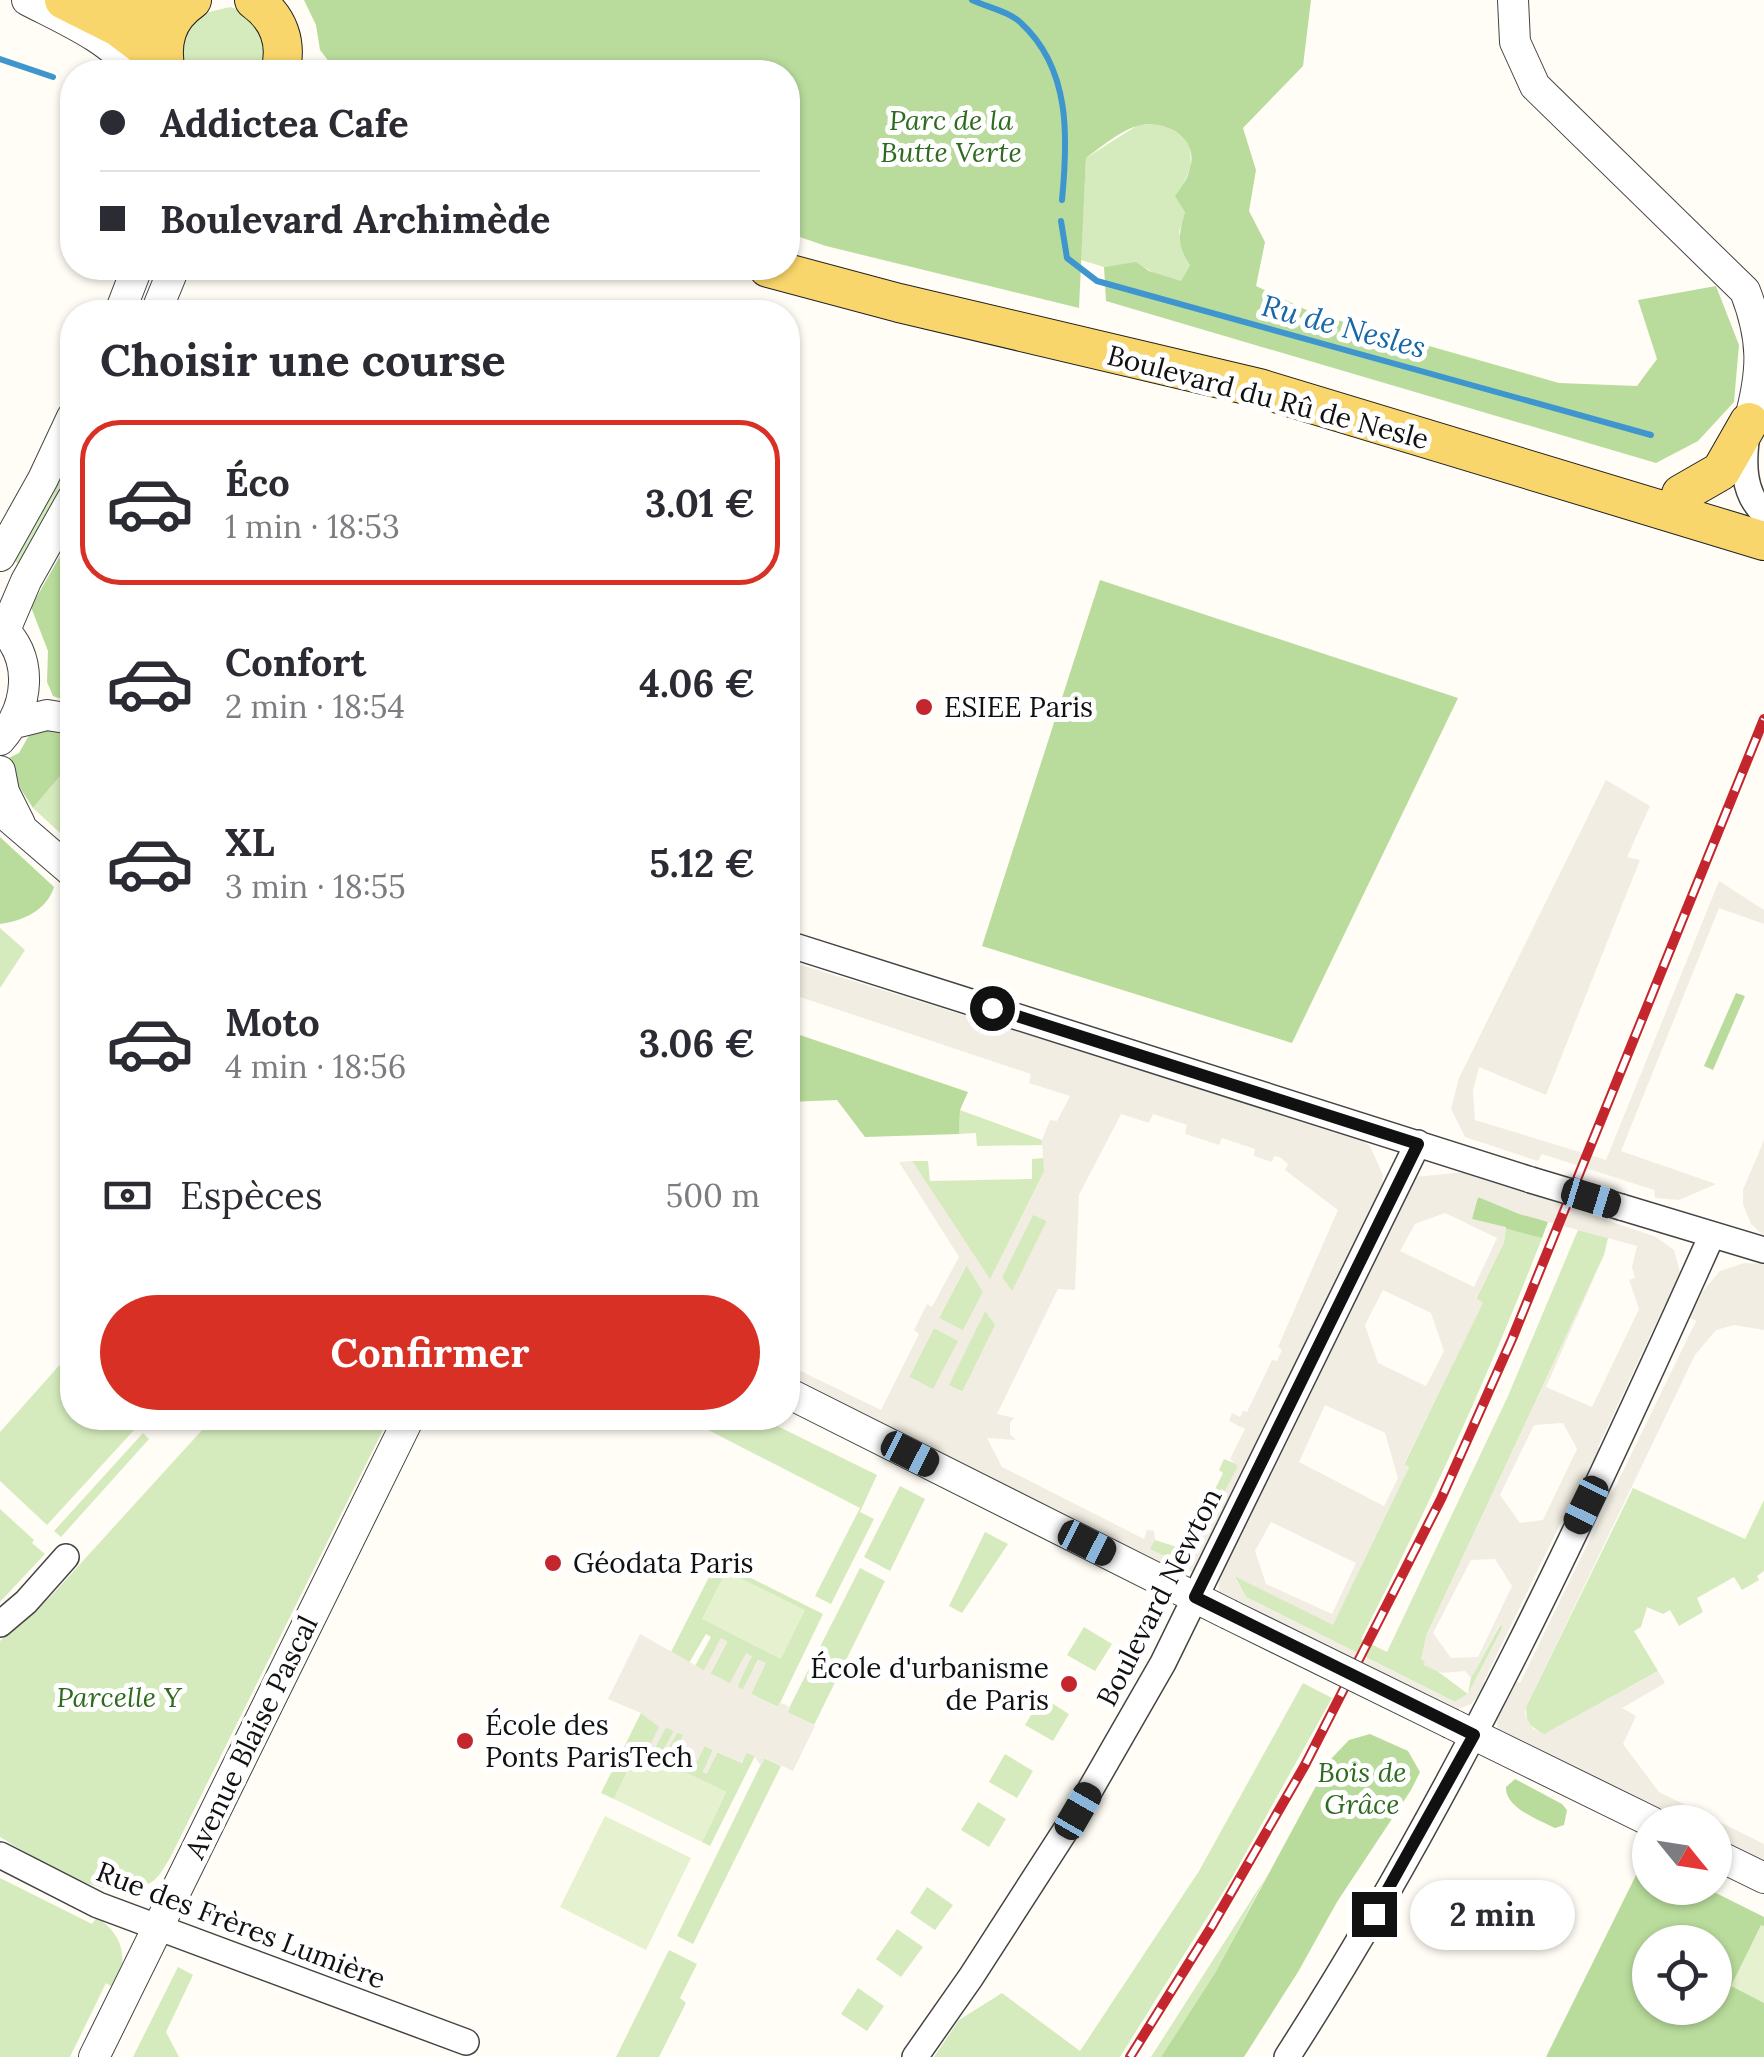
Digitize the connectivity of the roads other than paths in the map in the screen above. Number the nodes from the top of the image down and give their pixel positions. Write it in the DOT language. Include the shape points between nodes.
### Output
graph roads {
  1 [pos="28,0"];
  2 [pos="64,0"];
  3 [pos="114,0"];
  4 [pos="1513,0"];
  5 [pos="185,6"];
  6 [pos="125,60"];
  7 [pos="151,60"];
  8 [pos="156,60"];
  9 [pos="800,257"];
  10 [pos="800,277"];
  11 [pos="1749,422"];
  12 [pos="60,443"];
  13 [pos="1681,494"];
  14 [pos="1764,516"];
  15 [pos="60,520"];
  16 [pos="1764,541"];
  17 [pos="0,556"];
  18 [pos="3,628"];
  19 [pos="25,686"];
  20 [pos="60,711"];
  21 [pos="60,717"];
  22 [pos="8,731"];
  23 [pos="0,770"];
  24 [pos="11,818"];
  25 [pos="60,861"];
  26 [pos="800,948"];
  27 [pos="1418,1144"];
  28 [pos="1712,1235"];
  29 [pos="1764,1250"];
  30 [pos="800,1399"];
  31 [pos="403,1430"];
  32 [pos="66,1557"];
  33 [pos="1214,1607"];
  34 [pos="0,1624"];
  35 [pos="1463,1730"];
  36 [pos="1632,1812"];
  37 [pos="0,1854"];
  38 [pos="1732,1862"];
  39 [pos="1764,1878"];
  40 [pos="157,1927"];
  41 [pos="466,2042"];
  42 [pos="94,2057"];
  43 [pos="915,2057"];
  44 [pos="1287,2057"];
  1 -- 6 [label="street"];
  2 -- 7 [label="main road" via="118,27"];
  3 -- 5 [label="main road"];
  4 -- 11 [label="street" via="1515,42 1535,86 1744,291 1763,350"];
  5 -- 8 [label="main road"];
  9 -- 13 [label="main road" via="1294,379"];
  10 -- 16 [label="main road, Boulevard du Rû de Nesle" via="1259,388"];
  11 -- 13 [label="main road" via="1721,471"];
  11 -- 14 [label="street" via="1746,478"];
  12 -- 17 [label="street"];
  13 -- 14 [label="main road"];
  15 -- 18 [label="street"];
  18 -- 19 [label="street" via="20,657"];
  19 -- 20 [label="street"];
  19 -- 22 [label="street"];
  21 -- 22 [label="street" via="38,716"];
  23 -- 24 [label="street"];
  24 -- 25 [label="street"];
  26 -- 27 [label="street"];
  27 -- 28 [label="street, bridge"];
  27 -- 33 [label="street, Boulevard Newton"];
  28 -- 29 [label="street"];
  28 -- 35 [label="street" via="1602,1475"];
  30 -- 33 [label="street"];
  31 -- 40 [label="street, Avenue Blaise Pascal"];
  32 -- 34 [label="street"];
  33 -- 35 [label="street, bridge"];
  33 -- 43 [label="street, Boulevard Newton" via="1163,1663 1078,1811"];
  35 -- 36 [label="street"];
  35 -- 44 [label="street" via="1374,1914"];
  37 -- 40 [label="street, Rue des Frères Lumière"];
  38 -- 39 [label="street"];
  40 -- 41 [label="street, Rue des Frères Lumière"];
  40 -- 42 [label="street, Avenue Blaise Pascal"];
}
